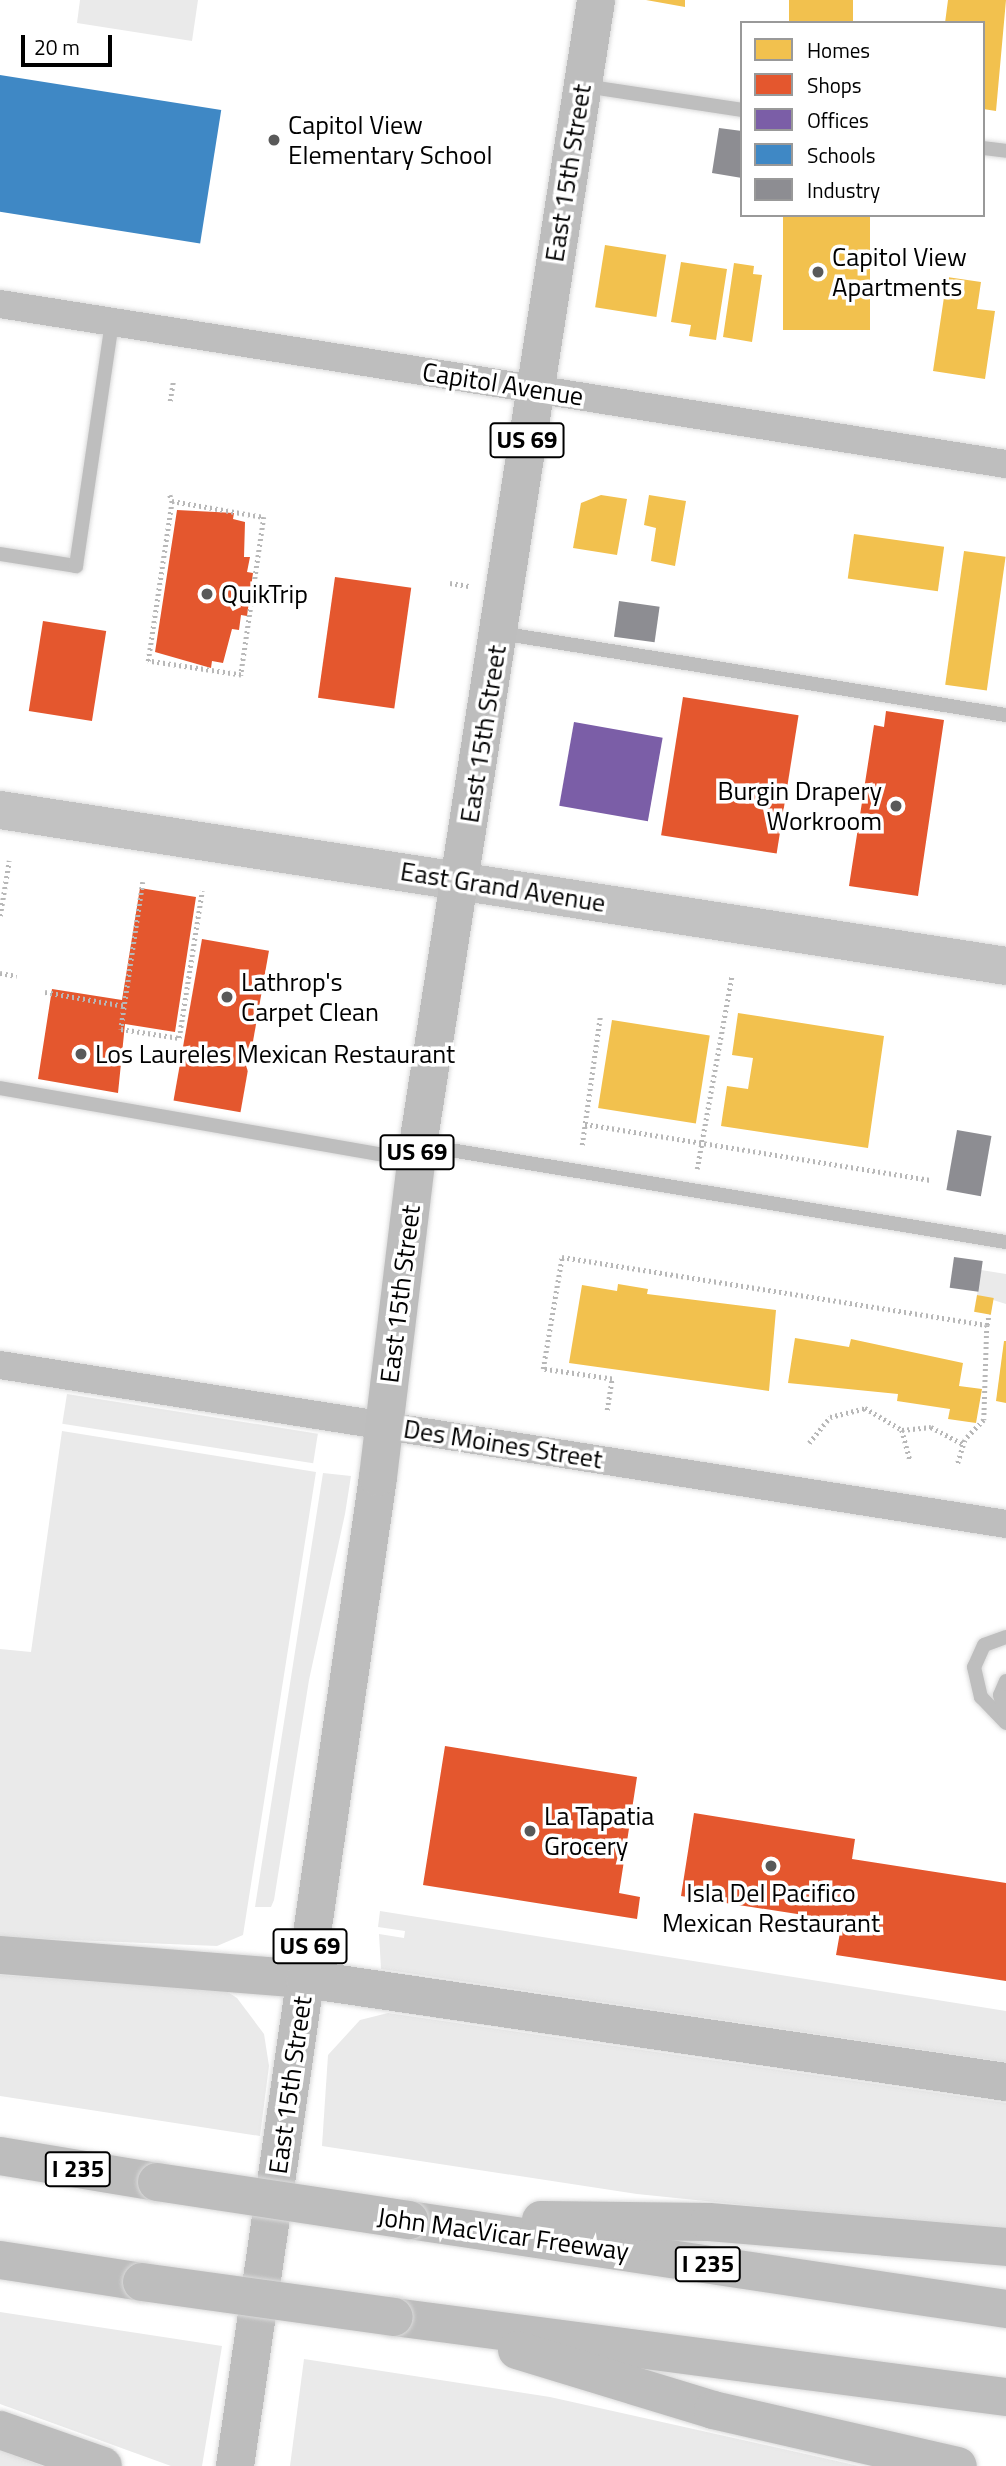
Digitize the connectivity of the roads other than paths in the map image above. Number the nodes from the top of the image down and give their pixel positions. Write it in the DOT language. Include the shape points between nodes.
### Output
graph roads {
  1 [pos="596,0"];
  2 [pos="582,86"];
  3 [pos="740,110"];
  4 [pos="985,148"];
  5 [pos="1006,152"];
  6 [pos="0,304"];
  7 [pos="112,322"];
  8 [pos="535,389"];
  9 [pos="1006,464"];
  10 [pos="0,554"];
  11 [pos="499,633"];
  12 [pos="1006,715"];
  13 [pos="0,810"];
  14 [pos="459,880"];
  15 [pos="1006,966"];
  16 [pos="0,1088"];
  17 [pos="417,1152"];
  18 [pos="1006,1242"];
  19 [pos="0,1365"];
  20 [pos="384,1425"];
  21 [pos="1006,1524"];
  22 [pos="1006,1637"];
  23 [pos="1006,1681"];
  24 [pos="1006,1721"];
  25 [pos="0,1955"];
  26 [pos="305,1979"];
  27 [pos="1006,2082"];
  28 [pos="0,2157"];
  29 [pos="409,2220"];
  30 [pos="1006,2247"];
  31 [pos="0,2260"];
  32 [pos="1006,2309"];
  33 [pos="439,2323"];
  34 [pos="1006,2397"];
  35 [pos="0,2430"];
  36 [pos="103,2466"];
  37 [pos="235,2466"];
  38 [pos="958,2466"];
  1 -- 2 [label="main road, East 15th Street / US 69"];
  2 -- 3 [label="lane"];
  2 -- 8 [label="main road, East 15th Street / US 69"];
  4 -- 5 [label="lane"];
  6 -- 7 [label="street, Capitol Avenue"];
  7 -- 8 [label="street, Capitol Avenue"];
  7 -- 10 [label="lane" via="76,566"];
  8 -- 9 [label="street, Capitol Avenue"];
  8 -- 11 [label="main road, East 15th Street / US 69"];
  11 -- 12 [label="lane"];
  11 -- 14 [label="main road, East 15th Street / US 69"];
  13 -- 14 [label="main road, East Grand Avenue"];
  14 -- 15 [label="main road, East Grand Avenue"];
  14 -- 17 [label="main road, East 15th Street / US 69"];
  16 -- 17 [label="lane"];
  17 -- 18 [label="lane"];
  17 -- 20 [label="main road, East 15th Street / US 69"];
  19 -- 20 [label="street, Des Moines Street"];
  20 -- 21 [label="street, Des Moines Street"];
  20 -- 26 [label="main road, East 15th Street / US 69"];
  22 -- 24 [label="lane" via="985,1645 974,1667 981,1697"];
  23 -- 24 [label="lane" via="1000,1695"];
  25 -- 26 [label="main road"];
  26 -- 27 [label="main road"];
  26 -- 37 [label="main road, East 15th Street / US 69"];
  28 -- 29 [label="main road, John MacVicar Freeway / I 235, bridge"];
  29 -- 30 [label="main road" via="709,2222"];
  29 -- 32 [label="main road, John MacVicar Freeway / I 235"];
  31 -- 33 [label="main road, bridge"];
  33 -- 34 [label="main road"];
  33 -- 38 [label="main road" via="713,2410"];
  35 -- 36 [label="main road"];
}
